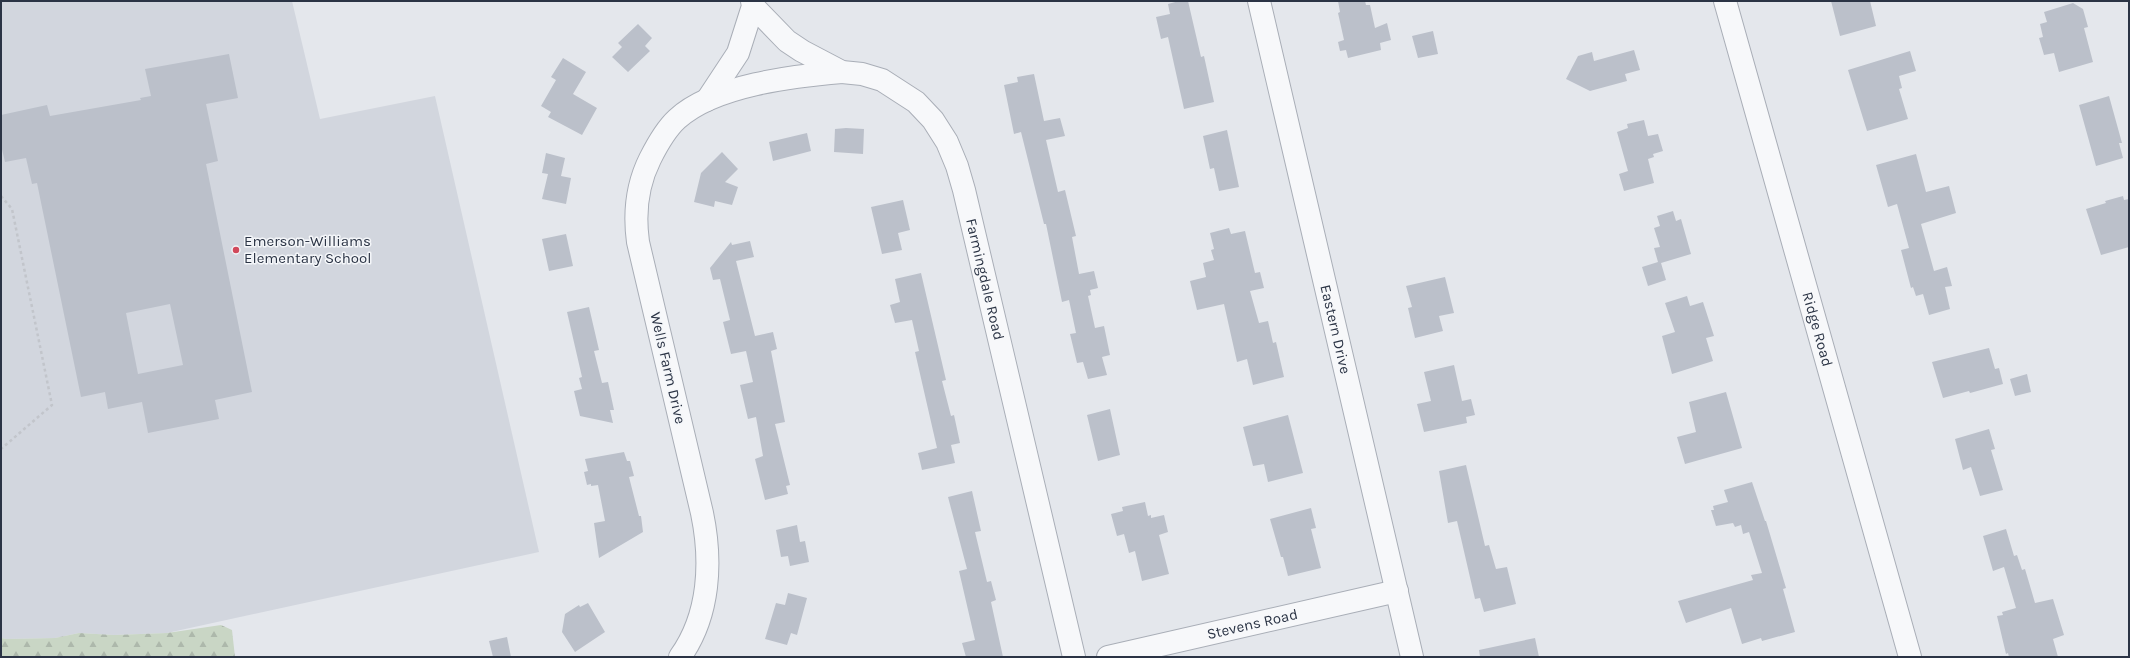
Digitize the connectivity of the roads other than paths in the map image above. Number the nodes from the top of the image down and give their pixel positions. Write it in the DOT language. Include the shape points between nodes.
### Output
graph roads {
  1 [pos="1259,1"];
  2 [pos="1725,1"];
  3 [pos="752,3"];
  4 [pos="842,72"];
  5 [pos="708,100"];
  6 [pos="1397,591"];
  7 [pos="680,657"];
  8 [pos="1074,657"];
  9 [pos="1108,657"];
  10 [pos="1412,657"];
  11 [pos="1910,657"];
  1 -- 6 [label="street, Eastern Drive"];
  2 -- 11 [label="street, Ridge Road"];
  3 -- 4 [label="street, Farmingdale Road" via="790,44"];
  3 -- 5 [label="street, Wells Farm Drive" via="738,53"];
  4 -- 5 [label="street, Wells Farm Drive" via="812,74 769,82"];
  4 -- 8 [label="street, Farmingdale Road" via="875,78 910,97 939,127 954,158 964,190"];
  5 -- 7 [label="street, Wells Farm Drive" via="687,111 664,135 643,175 636,206 640,250 702,512 708,551 708,577 702,605 693,633"];
  6 -- 9 [label="street, Stevens Road"];
  6 -- 10 [label="street, Eastern Drive"];
}
